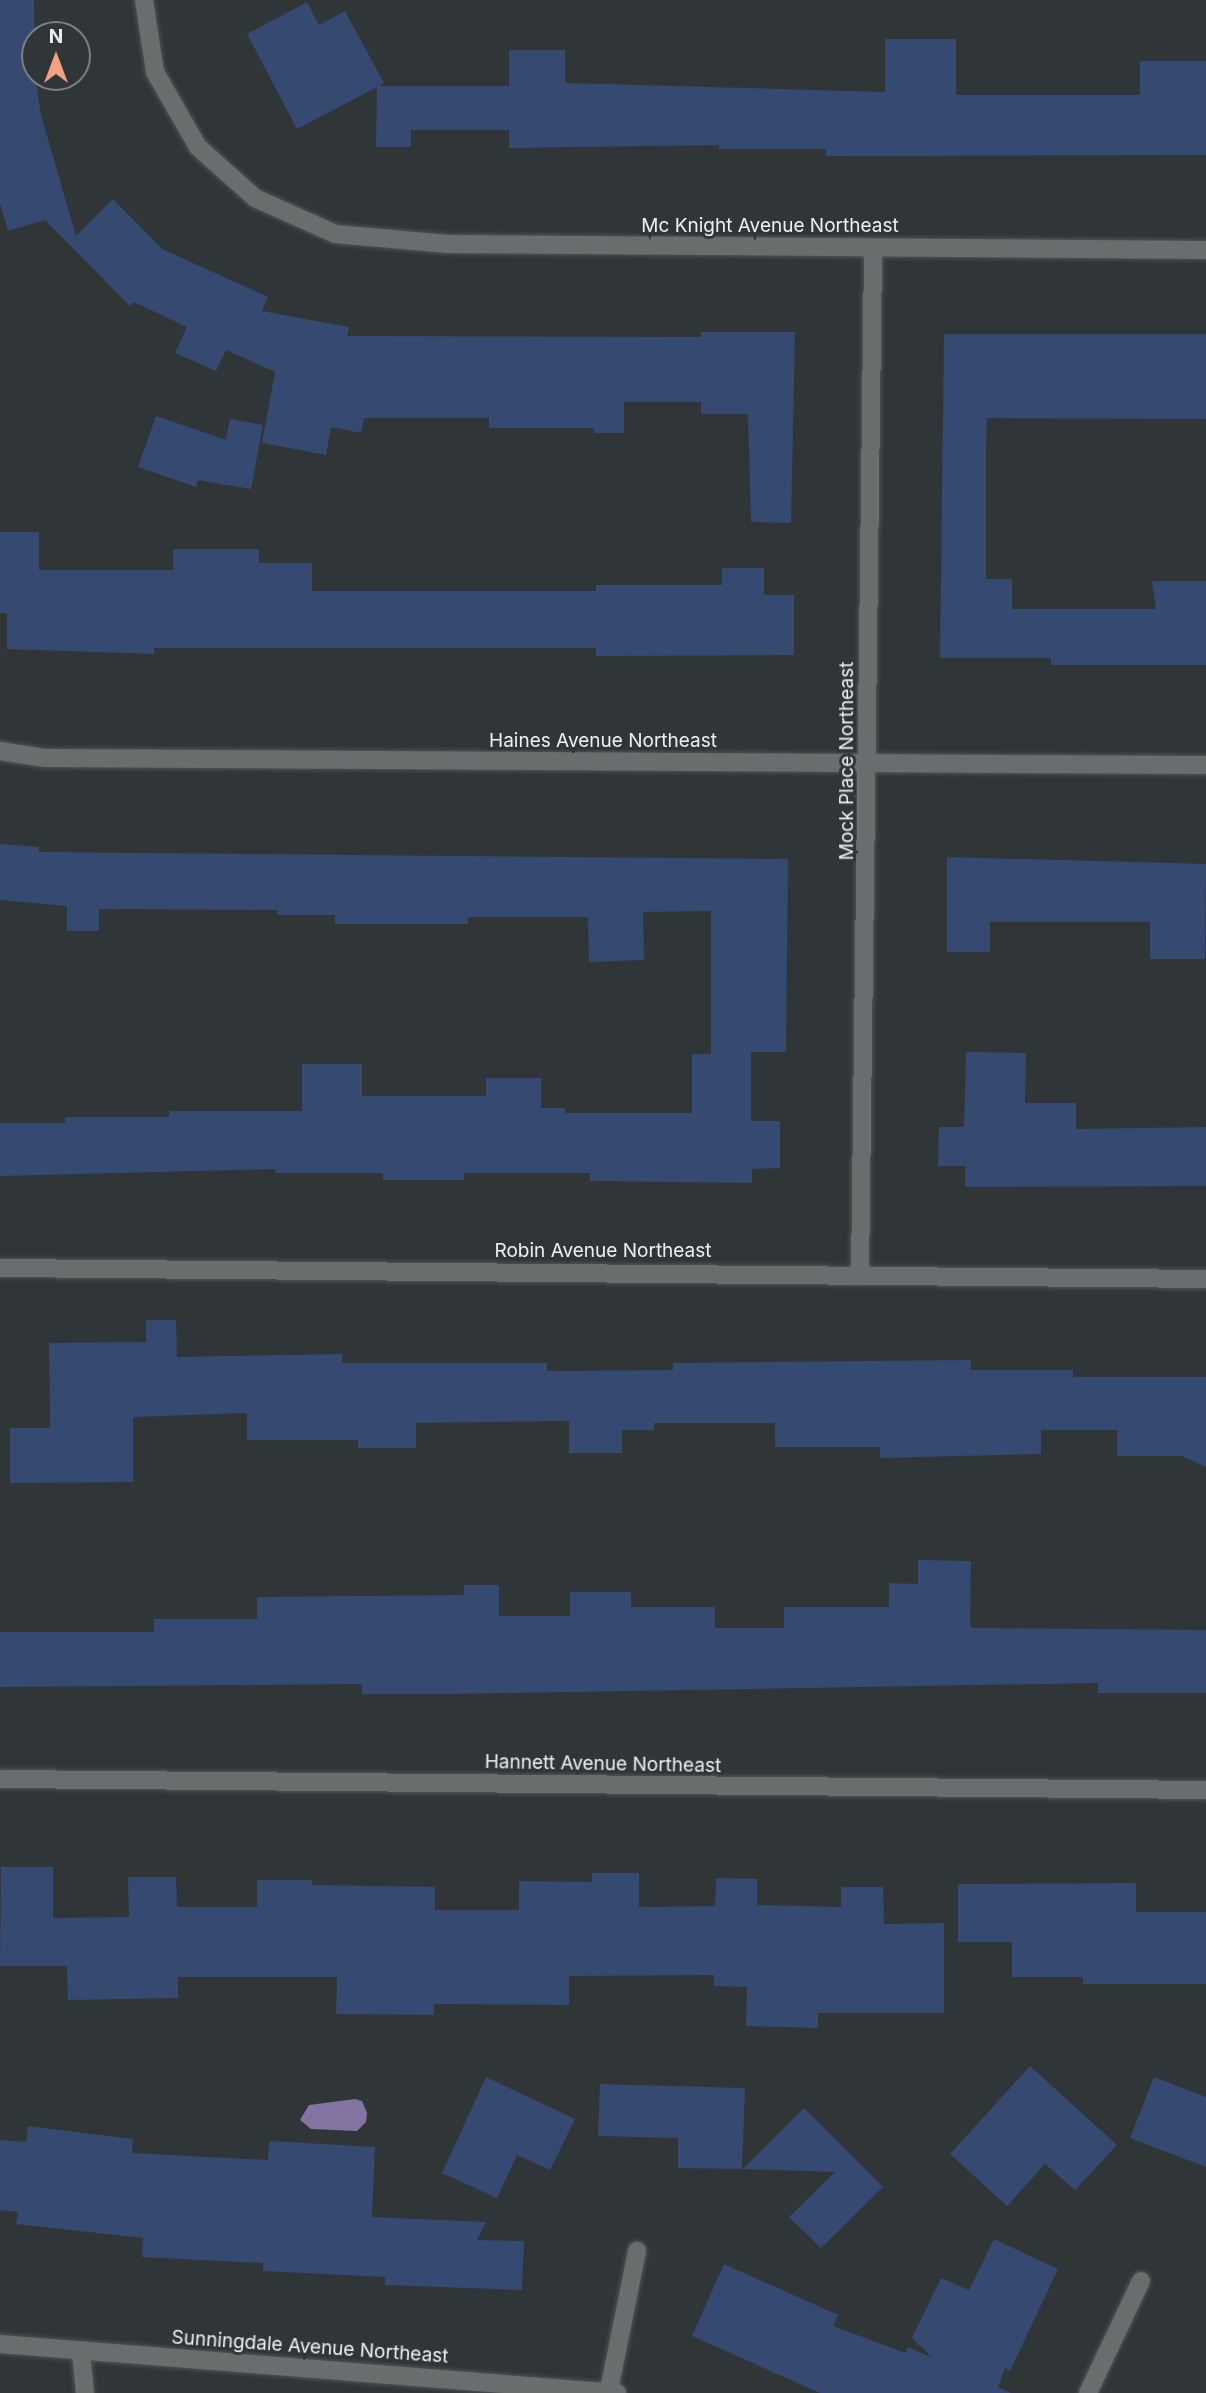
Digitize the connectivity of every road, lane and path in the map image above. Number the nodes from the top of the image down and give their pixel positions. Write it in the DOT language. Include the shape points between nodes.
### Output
graph roads {
  1 [pos="144,0"];
  2 [pos="873,248"];
  3 [pos="1206,250"];
  4 [pos="0,751"];
  5 [pos="869,765"];
  6 [pos="1206,765"];
  7 [pos="0,1268"];
  8 [pos="860,1274"];
  9 [pos="1206,1279"];
  10 [pos="0,1779"];
  11 [pos="1206,1790"];
  12 [pos="637,2251"];
  13 [pos="1141,2281"];
  14 [pos="0,2344"];
  15 [pos="81,2352"];
  16 [pos="613,2391"];
  17 [pos="85,2393"];
  18 [pos="1088,2393"];
  1 -- 2 [label="street, Mc Knight Avenue Northeast" via="155,72 198,147 255,198 335,234 449,244"];
  2 -- 3 [label="street, Mc Knight Avenue Northeast"];
  2 -- 5 [label="street, Mock Place Northeast"];
  4 -- 5 [label="street, Haines Avenue Northeast" via="45,758"];
  5 -- 6 [label="street, Haines Avenue Northeast"];
  5 -- 8 [label="street, Mock Place Northeast"];
  7 -- 8 [label="street, Robin Avenue Northeast"];
  8 -- 9 [label="street, Robin Avenue Northeast"];
  10 -- 11 [label="street, Hannett Avenue Northeast"];
  12 -- 16 [label="street"];
  13 -- 18 [label="street"];
  14 -- 15 [label="street, Sunningdale Avenue Northeast"];
  15 -- 16 [label="street, Sunningdale Avenue Northeast"];
  15 -- 17 [label="street"];
}
